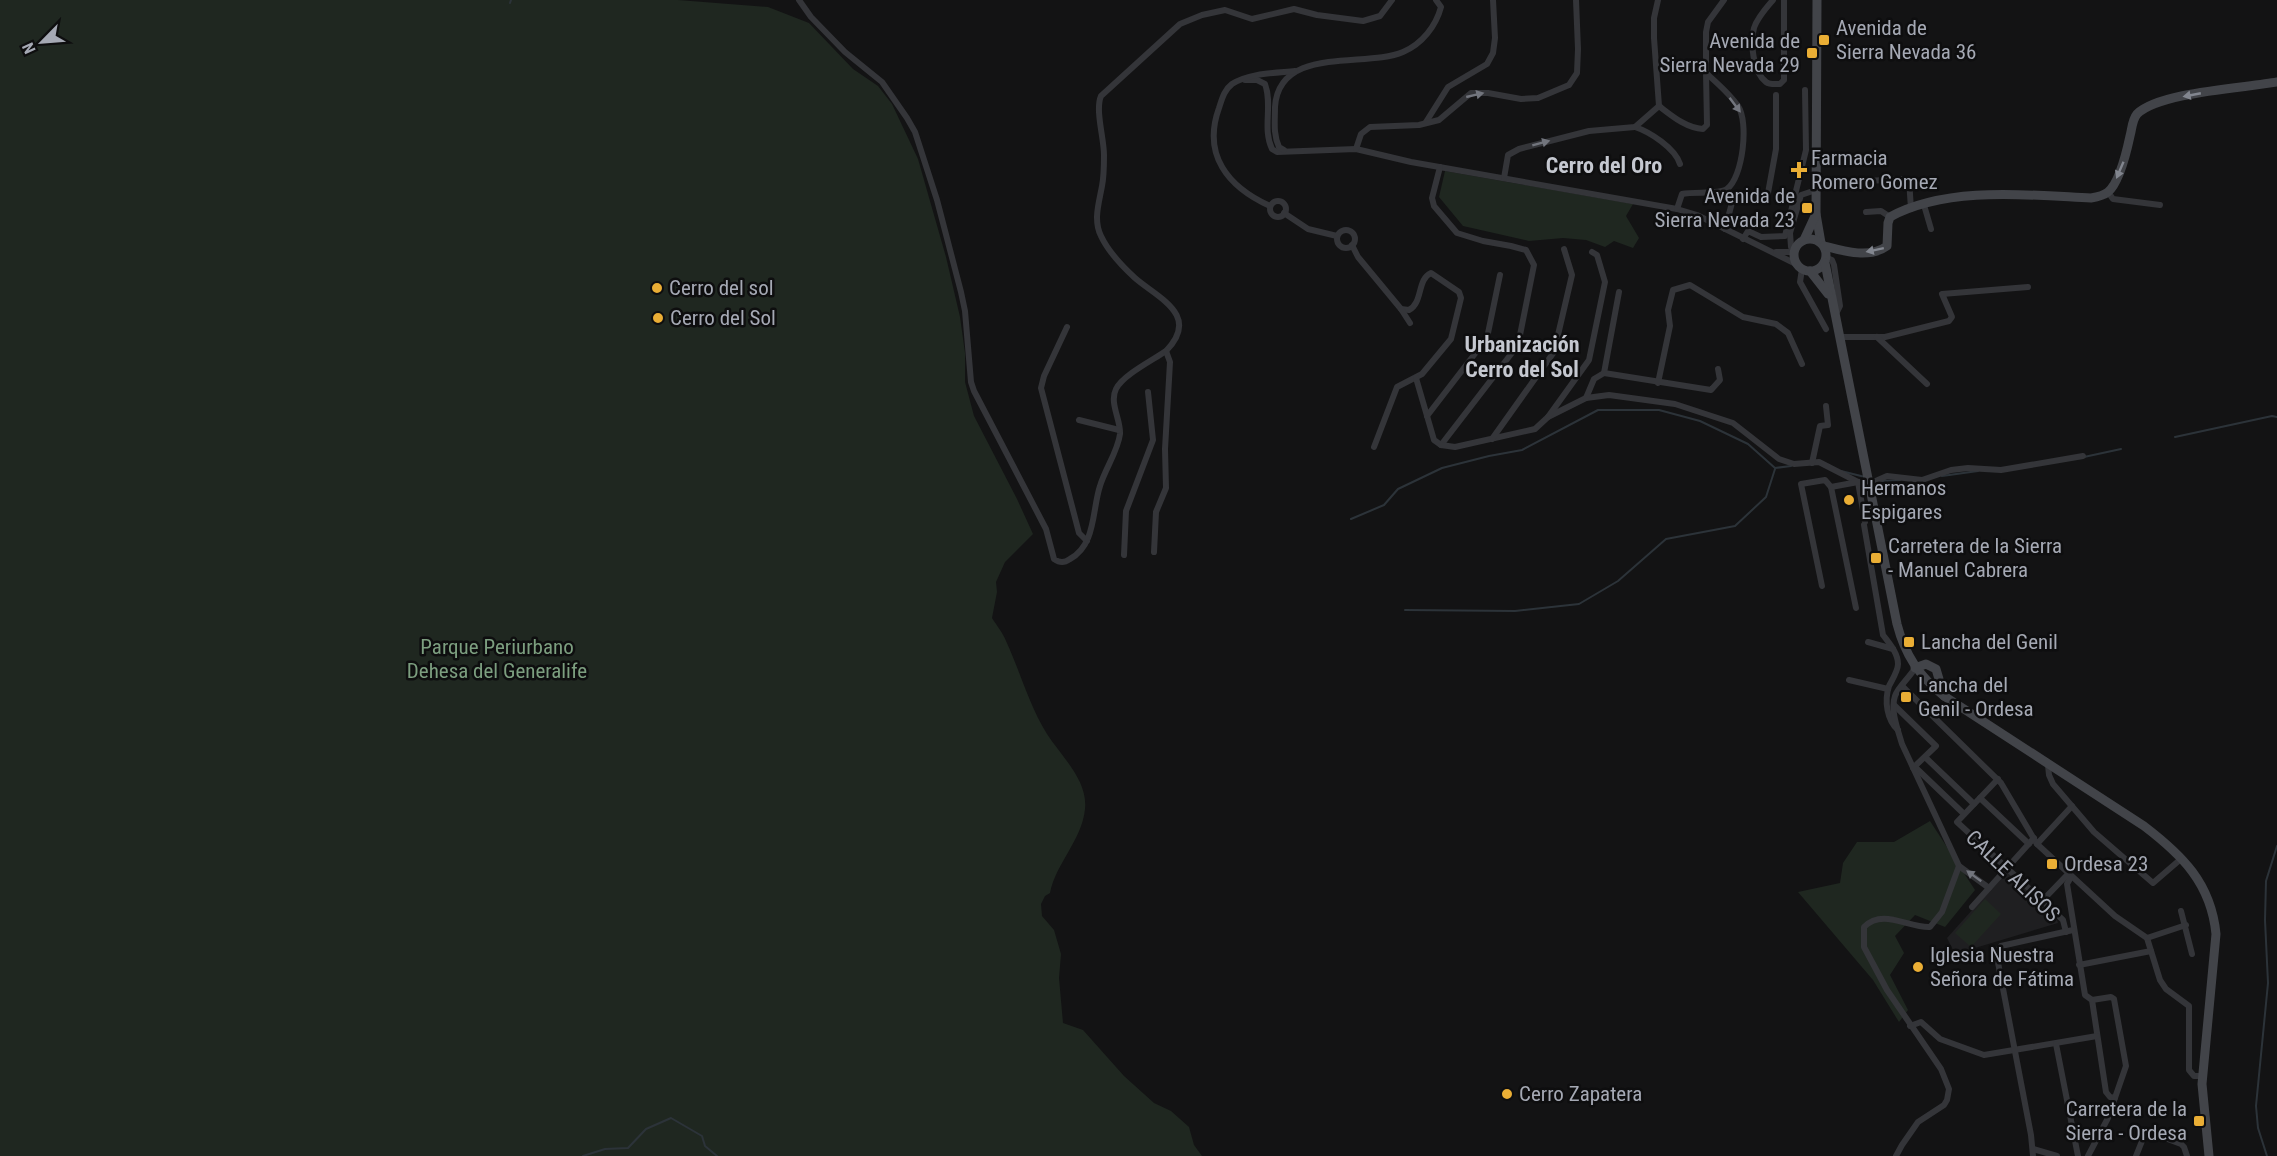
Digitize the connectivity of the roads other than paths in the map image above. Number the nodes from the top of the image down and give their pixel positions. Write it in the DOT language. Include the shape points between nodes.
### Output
graph roads {
  1 [pos="799,0"];
  2 [pos="1392,0"];
  3 [pos="1436,0"];
  4 [pos="1493,0"];
  5 [pos="1576,0"];
  6 [pos="1658,0"];
  7 [pos="1724,0"];
  8 [pos="1773,0"];
  9 [pos="1784,0"];
  10 [pos="1817,0"];
  11 [pos="1299,70"];
  12 [pos="1706,73"];
  13 [pos="1267,74"];
  14 [pos="1245,80"];
  15 [pos="2277,82"];
  16 [pos="1264,84"];
  17 [pos="1281,87"];
  18 [pos="1805,90"];
  19 [pos="1776,95"];
  20 [pos="1659,106"];
  21 [pos="1426,123"];
  22 [pos="1635,127"];
  23 [pos="1356,149"];
  24 [pos="1288,151"];
  25 [pos="1680,164"];
  26 [pos="1440,167"];
  27 [pos="1504,178"];
  28 [pos="1865,181"];
  29 [pos="1816,190"];
  30 [pos="2108,192"];
  31 [pos="1924,205"];
  32 [pos="2160,205"];
  33 [pos="1270,206"];
  34 [pos="1677,209"];
  35 [pos="1911,209"];
  36 [pos="1866,212"];
  37 [pos="1284,213"];
  38 [pos="1816,214"];
  39 [pos="1890,217"];
  40 [pos="1725,229"];
  41 [pos="1931,229"];
  42 [pos="1337,236"];
  43 [pos="1743,239"];
  44 [pos="1804,240"];
  45 [pos="1352,245"];
  46 [pos="1564,249"];
  47 [pos="1794,251"];
  48 [pos="1592,252"];
  49 [pos="1773,252"];
  50 [pos="1825,253"];
  51 [pos="1803,268"];
  52 [pos="1500,275"];
  53 [pos="2028,287"];
  54 [pos="1619,292"];
  55 [pos="1831,298"];
  56 [pos="1401,309"];
  57 [pos="1836,315"];
  58 [pos="1410,323"];
  59 [pos="1067,327"];
  60 [pos="1826,329"];
  61 [pos="1877,337"];
  62 [pos="1840,338"];
  63 [pos="1166,351"];
  64 [pos="1802,364"];
  65 [pos="1718,369"];
  66 [pos="1604,373"];
  67 [pos="1416,378"];
  68 [pos="1658,383"];
  69 [pos="1927,384"];
  70 [pos="1148,392"];
  71 [pos="1586,398"];
  72 [pos="1826,406"];
  73 [pos="1427,416"];
  74 [pos="1548,417"];
  75 [pos="1079,420"];
  76 [pos="1166,420"];
  77 [pos="1151,422"];
  78 [pos="1119,430"];
  79 [pos="1491,439"];
  80 [pos="1441,445"];
  81 [pos="1374,447"];
  82 [pos="2083,456"];
  83 [pos="1812,463"];
  84 [pos="1858,482"];
  85 [pos="1869,484"];
  86 [pos="1831,487"];
  87 [pos="1087,541"];
  88 [pos="1154,552"];
  89 [pos="1124,555"];
  90 [pos="1822,586"];
  91 [pos="1856,608"];
  92 [pos="1868,642"];
  93 [pos="1893,649"];
  94 [pos="1915,668"];
  95 [pos="1849,680"];
  96 [pos="1902,687"];
  97 [pos="1888,690"];
  98 [pos="1944,696"];
  99 [pos="1893,705"];
  100 [pos="1898,731"];
  101 [pos="1925,757"];
  102 [pos="2048,765"];
  103 [pos="1914,768"];
  104 [pos="1998,779"];
  105 [pos="1980,798"];
  106 [pos="1974,804"];
  107 [pos="2072,806"];
  108 [pos="1964,814"];
  109 [pos="2034,842"];
  110 [pos="2182,858"];
  111 [pos="1959,866"];
  112 [pos="2007,868"];
  113 [pos="2070,875"];
  114 [pos="1989,888"];
  115 [pos="2042,901"];
  116 [pos="1972,907"];
  117 [pos="2181,911"];
  118 [pos="2186,925"];
  119 [pos="2073,930"];
  120 [pos="2066,932"];
  121 [pos="2146,938"];
  122 [pos="2151,951"];
  123 [pos="2192,954"];
  124 [pos="2079,965"];
  125 [pos="2092,1000"];
  126 [pos="1910,1026"];
  127 [pos="2097,1036"];
  128 [pos="2056,1044"];
  129 [pos="2015,1051"];
  130 [pos="2204,1076"];
  131 [pos="2115,1098"];
  132 [pos="2033,1152"];
  133 [pos="1896,1156"];
  134 [pos="2057,1156"];
  135 [pos="2078,1156"];
  136 [pos="2088,1156"];
  137 [pos="2136,1156"];
  138 [pos="2187,1156"];
  139 [pos="2209,1156"];
  140 [pos="2215,1156"];
  1 -- 87 [label="street" via="853,58 882,82 908,117 937,200 961,292 974,391 1046,529 1054,559 1072,559"];
  2 -- 63 [label="street" via="1380,16 1363,21 1294,9 1252,19 1225,10 1202,15 1180,24 1101,96 1098,107 1104,152 1097,210 1099,231 1128,272 1163,297 1175,311 1177,333"];
  3 -- 11 [label="street" via="1441,7 1438,18 1427,34 1403,52"];
  4 -- 21 [label="street" via="1493,53 1487,64 1449,87"];
  21 -- 5 [label="street, one-way" via="1439,120 1472,93 1538,98 1569,85 1577,73"];
  6 -- 20 [label="street" via="1654,38"];
  7 -- 12 [label="street" via="1708,22"];
  8 -- 9 [label="street" via="1753,31 1754,62 1766,82 1772,84 1784,80"];
  10 -- 29 [label="street"];
  11 -- 13 [label="street"];
  11 -- 17 [label="street"];
  12 -- 20 [label="street" via="1707,124 1703,129 1674,118"];
  12 -- 34 [label="street, one-way" via="1739,107 1744,119 1741,162 1727,190 1682,194"];
  13 -- 14 [label="street"];
  13 -- 16 [label="street"];
  13 -- 17 [label="street" via="1276,77"];
  14 -- 16 [label="street"];
  14 -- 33 [label="street" via="1229,86 1224,94 1212,133 1214,151 1232,179"];
  15 -- 30 [label="street, one-way" via="2164,100 2137,114 2124,162"];
  16 -- 24 [label="street" via="1269,102 1269,143 1277,152"];
  17 -- 24 [label="street" via="1274,129 1279,147"];
  18 -- 43 [label="street" via="1806,150 1785,236 1761,237 1748,231"];
  19 -- 40 [label="street" via="1776,149 1768,193 1765,197 1733,199"];
  20 -- 22 [label="street"];
  21 -- 23 [label="street" via="1370,127 1360,134"];
  22 -- 25 [label="street" via="1671,151"];
  27 -- 22 [label="street, one-way" via="1508,155 1520,149 1589,131"];
  23 -- 24 [label="street"];
  23 -- 26 [label="street"];
  26 -- 27 [label="street"];
  26 -- 80 [label="street" via="1432,198 1434,206 1457,233 1526,250 1534,265 1518,345"];
  27 -- 34 [label="street"];
  28 -- 35 [label="street" via="1909,179"];
  29 -- 38 [label="street"];
  29 -- 47 [label="street" via="1801,195 1790,233"];
  30 -- 31 [label="street" via="2091,198 1945,198"];
  30 -- 32 [label="street" via="2113,199"];
  31 -- 35 [label="street"];
  31 -- 41 [label="street"];
  33 -- 37 [label="street" via="1273,215"];
  33 -- 37 [label="street" via="1281,202 1286,208"];
  34 -- 40 [label="street"];
  35 -- 39 [label="street"];
  36 -- 39 [label="street" via="1881,211"];
  37 -- 42 [label="street" via="1308,229"];
  38 -- 44 [label="street"];
  38 -- 50 [label="street"];
  39 -- 50 [label="street, one-way" via="1887,246 1883,250"];
  40 -- 43 [label="street"];
  42 -- 45 [label="street" via="1341,246"];
  42 -- 45 [label="street" via="1349,230 1355,237"];
  43 -- 49 [label="street"];
  44 -- 47 [label="street"];
  44 -- 50 [label="street" via="1813,240"];
  45 -- 56 [label="street"];
  46 -- 79 [label="street" via="1572,275 1554,352"];
  47 -- 49 [label="street"];
  47 -- 51 [label="street"];
  48 -- 74 [label="street" via="1597,255 1605,282 1588,360"];
  49 -- 51 [label="street"];
  50 -- 51 [label="street" via="1818,269"];
  50 -- 55 [label="street"];
  50 -- 57 [label="street" via="1834,265 1840,306"];
  51 -- 55 [label="street"];
  51 -- 60 [label="street" via="1800,282"];
  52 -- 73 [label="street" via="1487,338"];
  53 -- 61 [label="street" via="1942,294 1952,317 1949,321"];
  54 -- 66 [label="street"];
  55 -- 57 [label="street"];
  56 -- 58 [label="street"];
  56 -- 67 [label="street" via="1415,306 1428,274 1434,274 1460,295 1453,335"];
  57 -- 62 [label="street"];
  59 -- 87 [label="street" via="1041,388 1079,533"];
  61 -- 62 [label="street"];
  61 -- 69 [label="street"];
  62 -- 85 [label="street"];
  63 -- 76 [label="street" via="1170,362"];
  63 -- 78 [label="street" via="1118,385 1114,400"];
  64 -- 68 [label="street" via="1788,333 1776,324 1743,317 1690,285 1673,290"];
  65 -- 68 [label="street" via="1720,381 1711,390"];
  66 -- 68 [label="street"];
  66 -- 71 [label="street" via="1594,379"];
  67 -- 73 [label="street"];
  67 -- 81 [label="street" via="1395,390"];
  70 -- 77 [label="street"];
  71 -- 74 [label="street"];
  71 -- 83 [label="street" via="1609,395 1675,404 1733,423 1779,459 1794,464"];
  72 -- 83 [label="street" via="1828,425 1820,426"];
  73 -- 80 [label="street" via="1434,440"];
  74 -- 79 [label="street" via="1535,429"];
  75 -- 78 [label="street"];
  76 -- 77 [label="street"];
  76 -- 88 [label="street" via="1166,488 1156,512"];
  77 -- 89 [label="street" via="1154,440 1126,512"];
  78 -- 87 [label="street" via="1099,487"];
  79 -- 80 [label="street" via="1455,447"];
  82 -- 85 [label="street" via="2001,470 1951,470 1922,480 1887,476"];
  83 -- 84 [label="street" via="1819,462"];
  84 -- 85 [label="street"];
  84 -- 86 [label="street"];
  84 -- 93 [label="street" via="1883,635"];
  85 -- 94 [label="street" via="1902,646"];
  86 -- 90 [label="street" via="1825,480 1801,484"];
  86 -- 91 [label="street"];
  92 -- 93 [label="street"];
  93 -- 97 [label="street" via="1898,665"];
  94 -- 96 [label="street"];
  94 -- 98 [label="street"];
  94 -- 98 [label="street" via="1926,664 1936,669"];
  95 -- 97 [label="street"];
  96 -- 99 [label="street" via="1894,696"];
  96 -- 104 [label="street"];
  97 -- 100 [label="street" via="1888,717"];
  98 -- 102 [label="street"];
  99 -- 100 [label="street"];
  99 -- 101 [label="street" via="1936,746"];
  100 -- 103 [label="street"];
  101 -- 103 [label="street"];
  101 -- 106 [label="street"];
  102 -- 107 [label="street" via="2053,784"];
  102 -- 110 [label="street" via="2144,826"];
  103 -- 108 [label="street"];
  103 -- 111 [label="street"];
  104 -- 105 [label="street"];
  104 -- 109 [label="street"];
  105 -- 106 [label="street"];
  105 -- 109 [label="street"];
  106 -- 108 [label="street"];
  107 -- 109 [label="street"];
  107 -- 110 [label="street" via="2101,839 2153,883"];
  108 -- 112 [label="street, CALLE ALISOS" via="1957,822"];
  109 -- 112 [label="street"];
  109 -- 113 [label="street"];
  110 -- 130 [label="street" via="2204,890 2215,921 2216,953"];
  114 -- 111 [label="street, one-way"];
  111 -- 126 [label="street" via="1942,912 1930,927 1917,927 1888,917 1871,920 1864,927 1864,947"];
  112 -- 114 [label="street"];
  112 -- 115 [label="street, CALLE ALISOS"];
  113 -- 115 [label="street"];
  113 -- 119 [label="street" via="2067,884"];
  113 -- 121 [label="street"];
  114 -- 116 [label="street"];
  115 -- 120 [label="street, CALLE ALISOS" via="2062,920"];
  117 -- 118 [label="street"];
  118 -- 121 [label="street"];
  118 -- 123 [label="street"];
  119 -- 120 [label="street"];
  119 -- 124 [label="street"];
  120 -- 129 [label="street" via="1998,948 1996,952"];
  121 -- 122 [label="street"];
  122 -- 124 [label="street"];
  122 -- 130 [label="street" via="2166,989 2189,1006 2189,1070 2194,1076"];
  124 -- 125 [label="street" via="2085,995"];
  125 -- 127 [label="street"];
  125 -- 131 [label="street" via="2114,999 2126,1066"];
  126 -- 129 [label="street" via="1921,1022 1940,1039 1984,1055"];
  126 -- 133 [label="street" via="1941,1069 1949,1094 1940,1108 1911,1130"];
  127 -- 128 [label="street"];
  127 -- 131 [label="street" via="2106,1092"];
  128 -- 129 [label="street"];
  128 -- 135 [label="street"];
  129 -- 132 [label="street"];
  130 -- 139 [label="street"];
  130 -- 140 [label="street"];
  131 -- 136 [label="street"];
  132 -- 134 [label="street"];
  137 -- 138 [label="street" via="2146,1131 2184,1147"];
}
